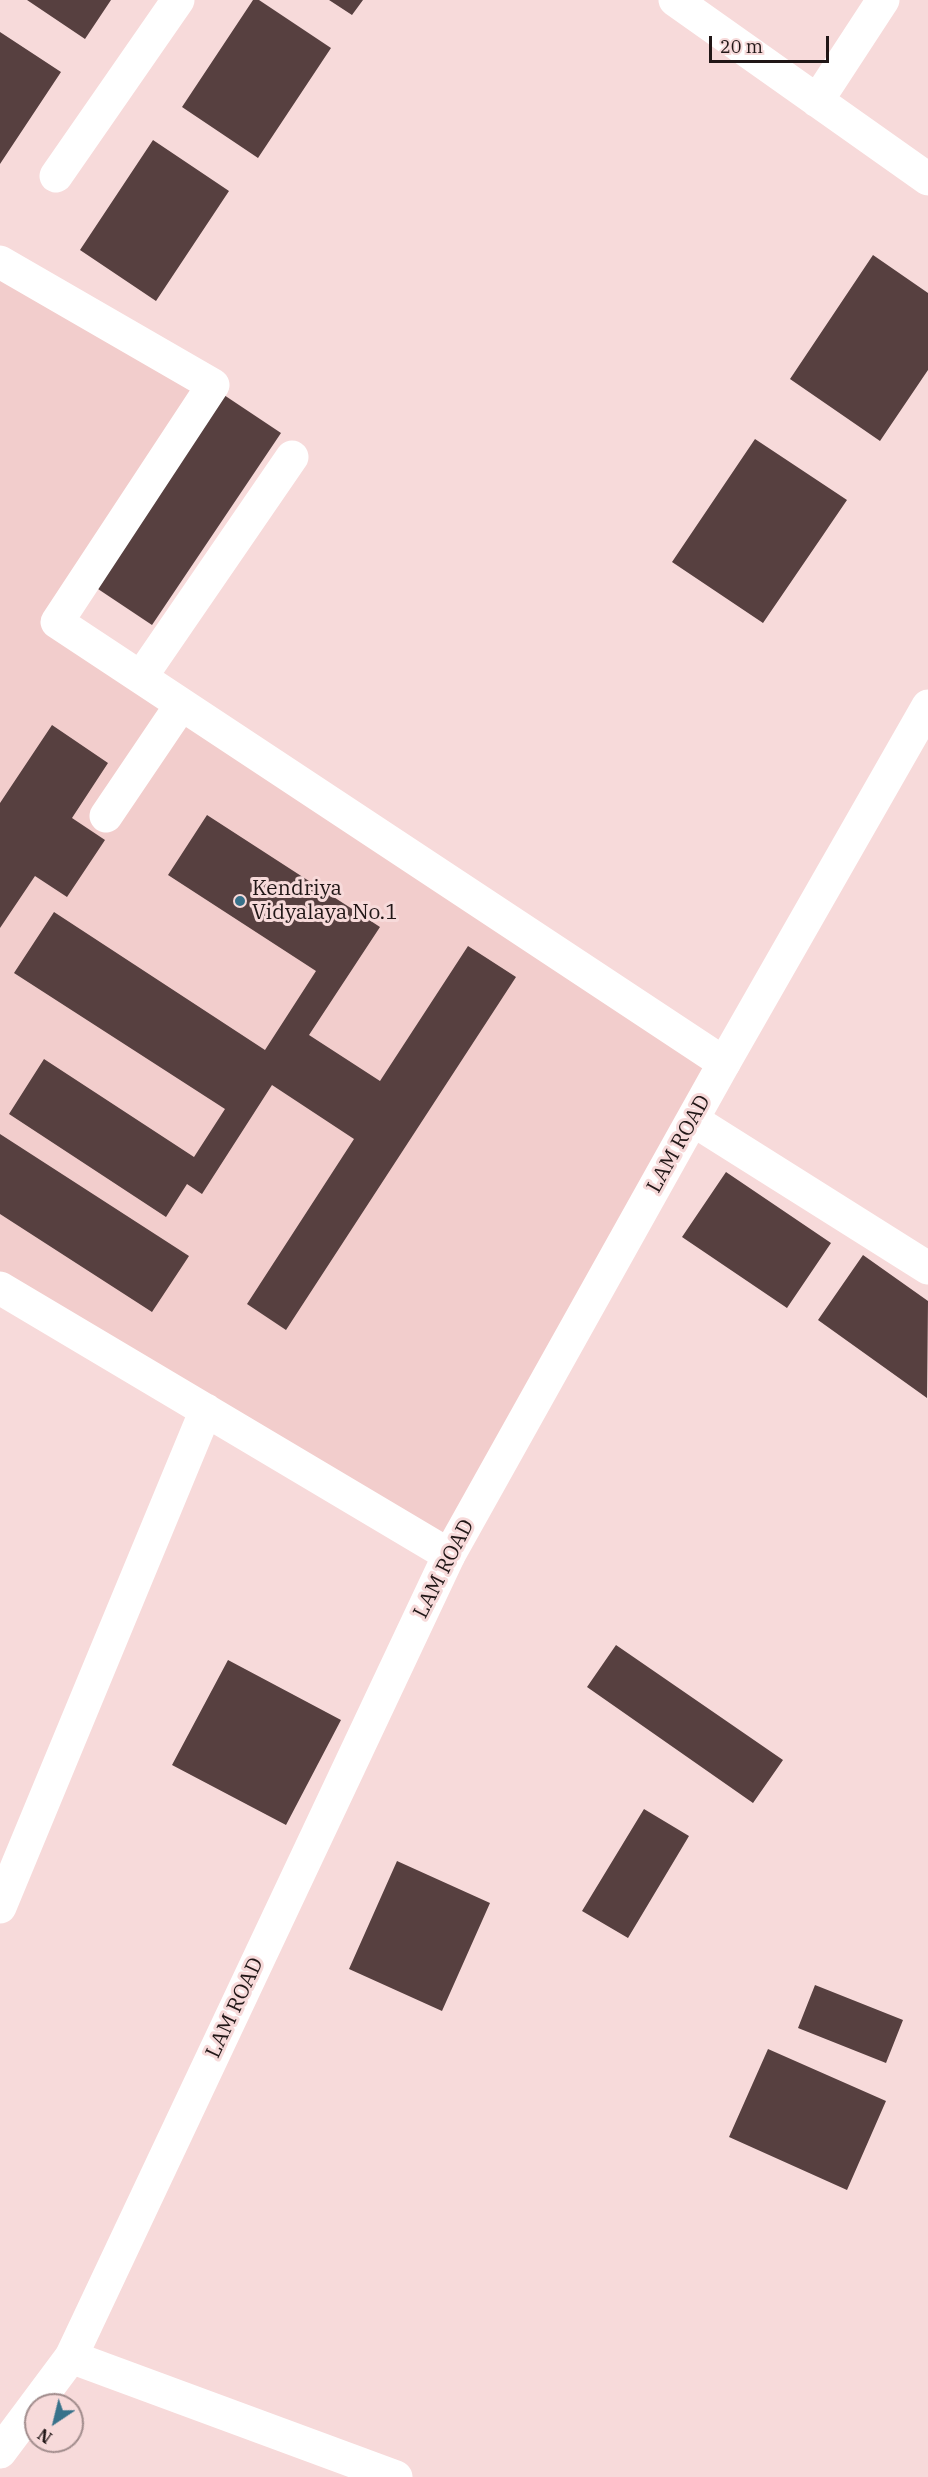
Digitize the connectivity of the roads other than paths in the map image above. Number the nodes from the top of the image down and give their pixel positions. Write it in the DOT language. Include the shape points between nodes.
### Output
graph roads {
  1 [pos="177,0"];
  2 [pos="675,0"];
  3 [pos="883,0"];
  4 [pos="817,101"];
  5 [pos="56,176"];
  6 [pos="928,180"];
  7 [pos="0,262"];
  8 [pos="292,457"];
  9 [pos="141,677"];
  10 [pos="181,705"];
  11 [pos="928,706"];
  12 [pos="106,816"];
  13 [pos="724,1063"];
  14 [pos="693,1120"];
  15 [pos="928,1268"];
  16 [pos="0,1288"];
  17 [pos="206,1410"];
  18 [pos="449,1555"];
  19 [pos="0,1907"];
  20 [pos="71,2356"];
  21 [pos="0,2452"];
  22 [pos="396,2477"];
  1 -- 5 [label="street"];
  2 -- 4 [label="street"];
  3 -- 4 [label="street"];
  4 -- 6 [label="street"];
  7 -- 9 [label="street" via="213,385 57,622"];
  8 -- 9 [label="street"];
  9 -- 10 [label="street"];
  10 -- 12 [label="street"];
  10 -- 13 [label="street"];
  11 -- 13 [label="street, LAM ROAD"];
  13 -- 14 [label="street, LAM ROAD"];
  14 -- 15 [label="street"];
  14 -- 18 [label="street, LAM ROAD"];
  16 -- 17 [label="street"];
  17 -- 18 [label="street"];
  17 -- 19 [label="street"];
  18 -- 20 [label="street, LAM ROAD"];
  20 -- 21 [label="street, LAM ROAD"];
  20 -- 22 [label="street"];
}
